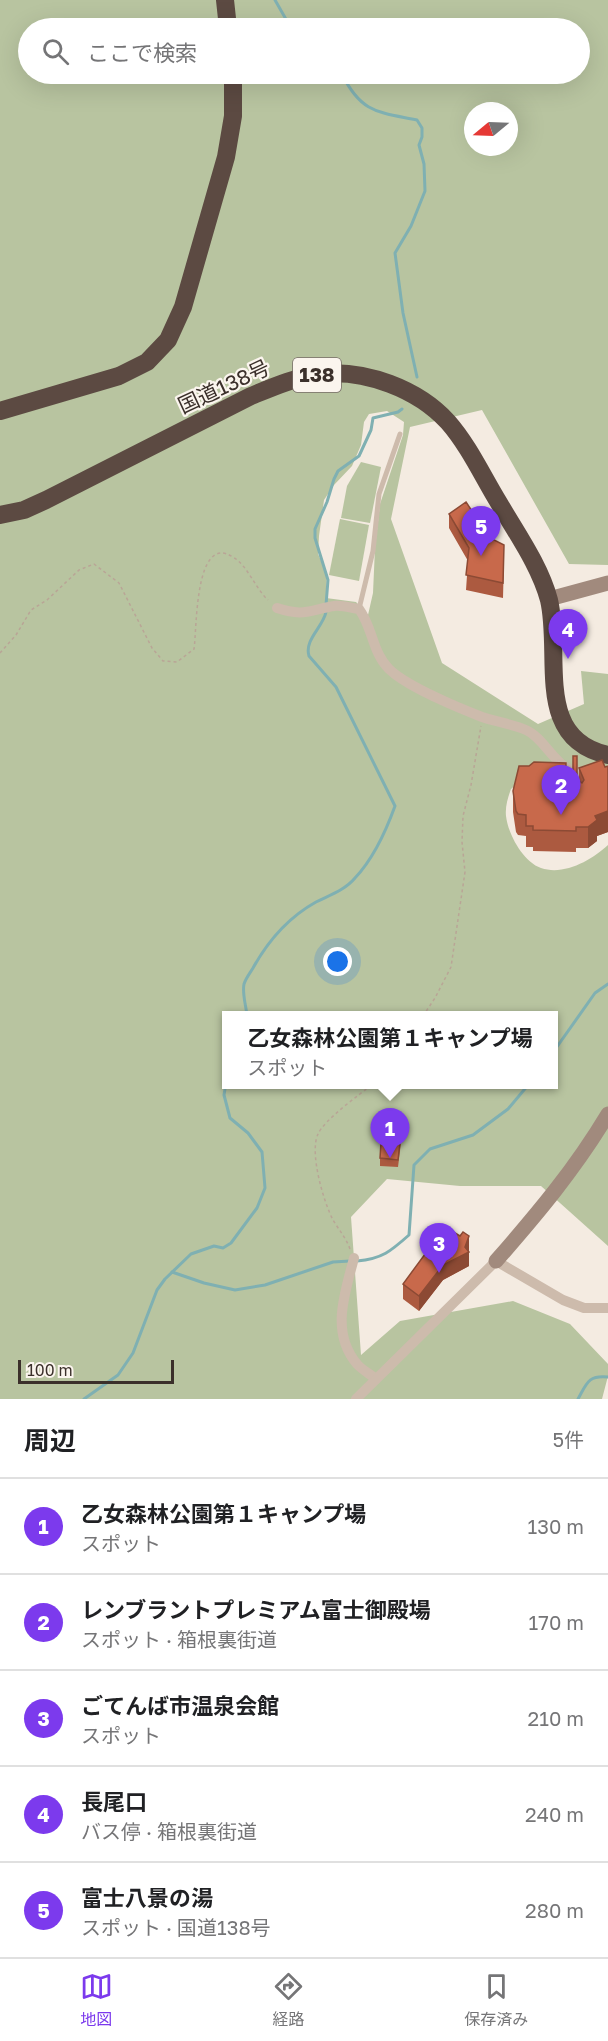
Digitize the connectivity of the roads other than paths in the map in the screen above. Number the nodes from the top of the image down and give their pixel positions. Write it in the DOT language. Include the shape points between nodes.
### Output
graph roads {
  1 [pos="225,0"];
  2 [pos="227,18"];
  3 [pos="233,84"];
  4 [pos="0,411"];
  5 [pos="400,434"];
  6 [pos="0,516"];
  7 [pos="608,583"];
  8 [pos="549,599"];
  9 [pos="277,608"];
  10 [pos="359,609"];
  11 [pos="608,756"];
  12 [pos="608,1114"];
  13 [pos="354,1258"];
  14 [pos="496,1261"];
  15 [pos="608,1308"];
  16 [pos="376,1378"];
  17 [pos="356,1399"];
  1 -- 2 [label="highway"];
  3 -- 4 [label="highway" via="234,116 226,157 183,307 168,340 147,362 119,376"];
  5 -- 10 [label="lane" via="379,494 373,551"];
  6 -- 8 [label="highway, 国道138号 / 138" via="46,500 274,386 321,374 343,373 389,384 431,407 448,422 532,560"];
  7 -- 8 [label="street"];
  8 -- 11 [label="highway, 138" via="556,696 562,721 581,746"];
  9 -- 10 [label="street" via="302,614 333,607"];
  10 -- 11 [label="street" via="370,627 379,657 390,670 482,717 531,733 570,771 586,771"];
  12 -- 14 [label="street" via="549,1201"];
  13 -- 16 [label="street" via="342,1301 343,1335 357,1365"];
  14 -- 15 [label="street" via="563,1300 584,1308"];
  14 -- 16 [label="street"];
  16 -- 17 [label="street"];
}
